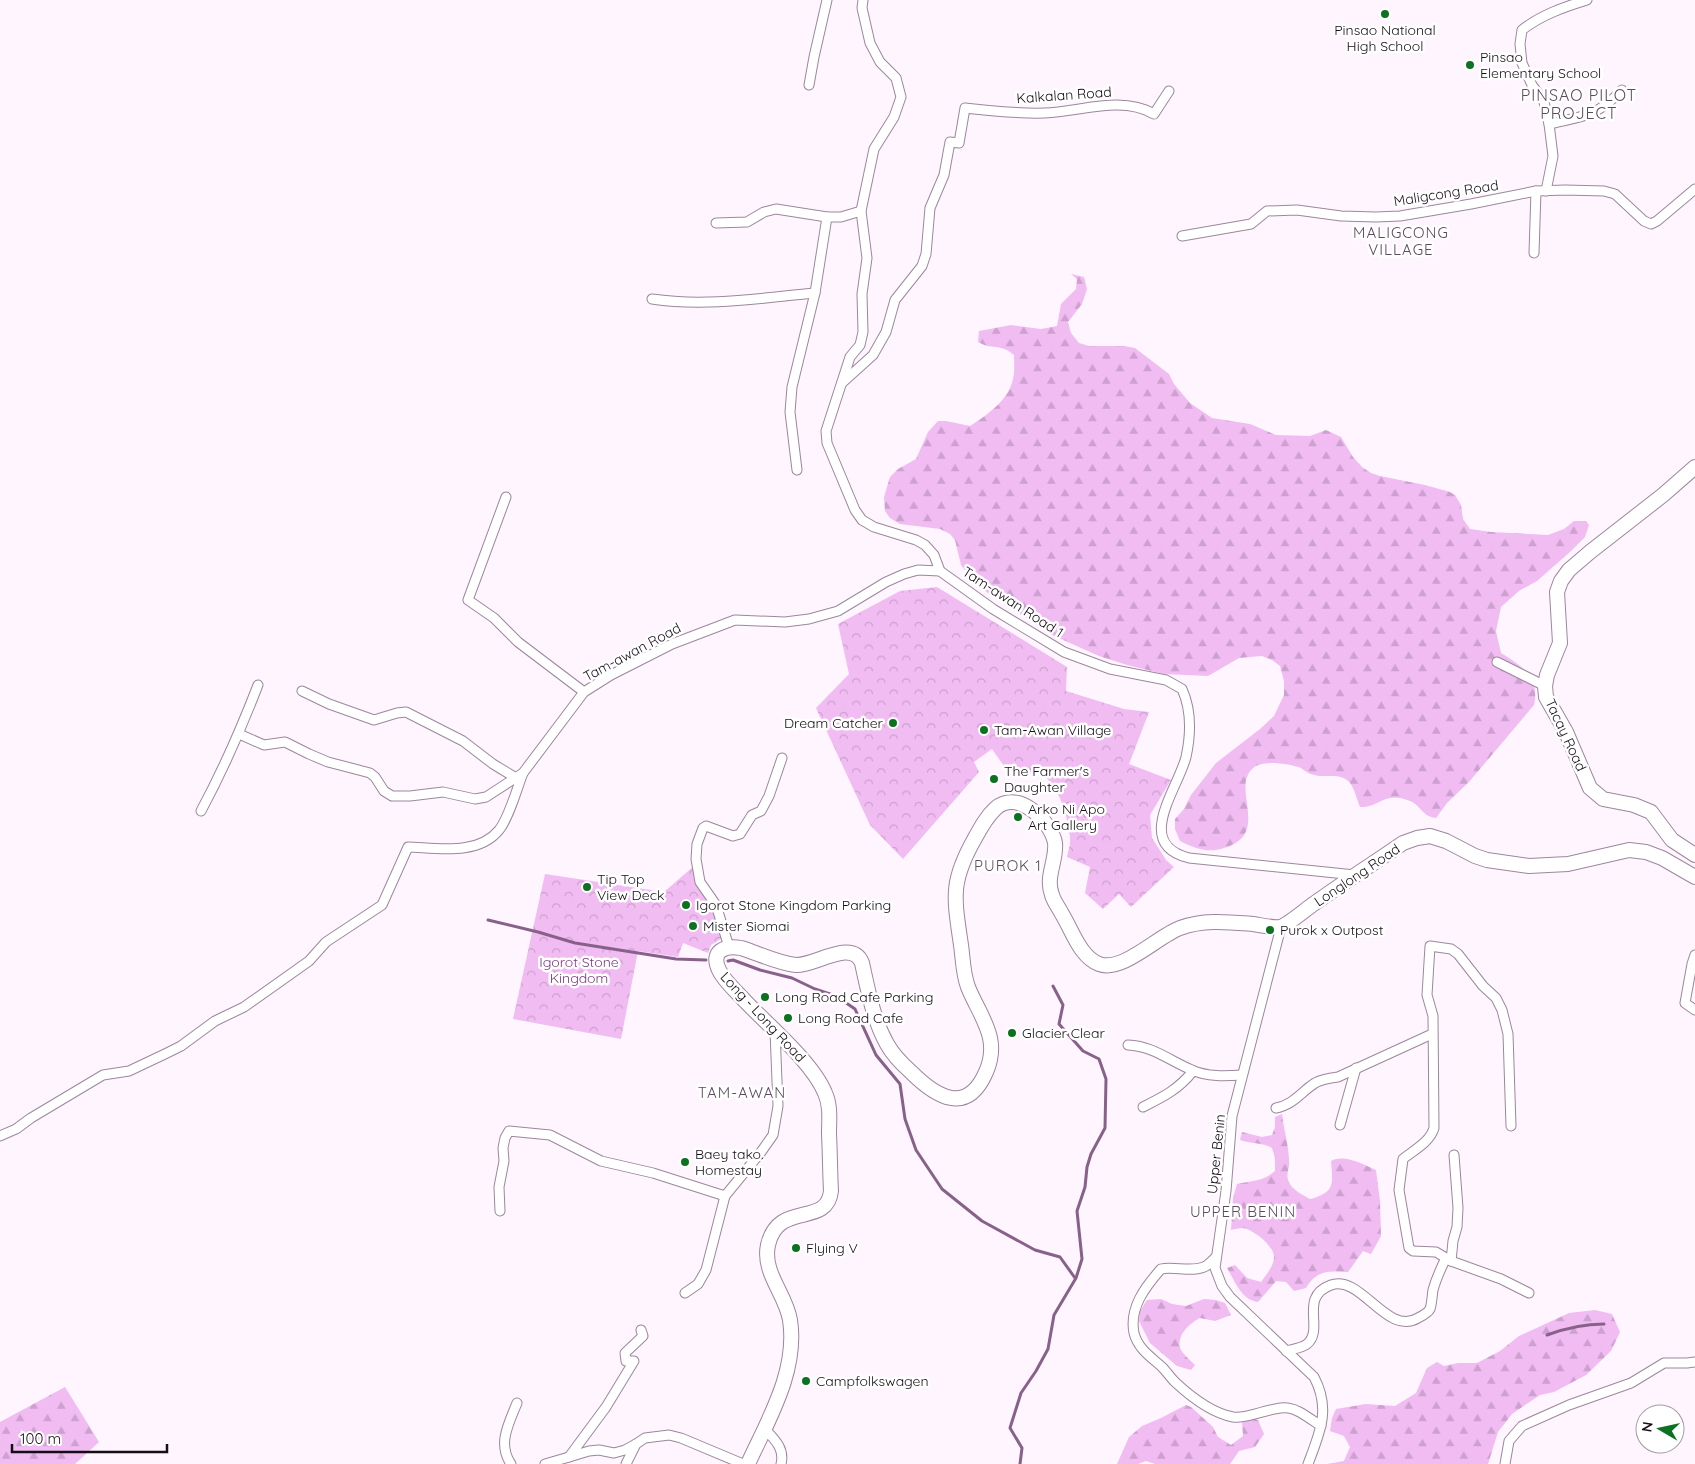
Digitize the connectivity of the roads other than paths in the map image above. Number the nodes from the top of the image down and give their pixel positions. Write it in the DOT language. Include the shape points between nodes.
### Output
graph roads {
  1 [pos="827,0"];
  2 [pos="863,0"];
  3 [pos="1586,0"];
  4 [pos="809,85"];
  5 [pos="1622,90"];
  6 [pos="1169,91"];
  7 [pos="1549,124"];
  8 [pos="1695,189"];
  9 [pos="1536,191"];
  10 [pos="1546,191"];
  11 [pos="861,211"];
  12 [pos="827,217"];
  13 [pos="716,222"];
  14 [pos="1182,236"];
  15 [pos="1534,253"];
  16 [pos="815,293"];
  17 [pos="652,299"];
  18 [pos="842,383"];
  19 [pos="797,470"];
  20 [pos="1694,471"];
  21 [pos="506,497"];
  22 [pos="940,571"];
  23 [pos="1498,662"];
  24 [pos="258,685"];
  25 [pos="1546,686"];
  26 [pos="302,691"];
  27 [pos="584,692"];
  28 [pos="239,734"];
  29 [pos="782,758"];
  30 [pos="520,775"];
  31 [pos="201,811"];
  32 [pos="1695,856"];
  33 [pos="1355,875"];
  34 [pos="1695,878"];
  35 [pos="1280,927"];
  36 [pos="728,947"];
  37 [pos="1695,955"];
  38 [pos="1695,1010"];
  39 [pos="775,1031"];
  40 [pos="1432,1034"];
  41 [pos="1128,1045"];
  42 [pos="1356,1068"];
  43 [pos="1193,1071"];
  44 [pos="1242,1075"];
  45 [pos="1143,1107"];
  46 [pos="1276,1108"];
  47 [pos="1340,1125"];
  48 [pos="1511,1126"];
  49 [pos="0,1136"];
  50 [pos="1454,1155"];
  51 [pos="725,1196"];
  52 [pos="500,1211"];
  53 [pos="1216,1258"];
  54 [pos="1448,1259"];
  55 [pos="685,1293"];
  56 [pos="1529,1293"];
  57 [pos="641,1330"];
  58 [pos="1286,1351"];
  59 [pos="1695,1362"];
  60 [pos="517,1403"];
  61 [pos="1321,1426"];
  62 [pos="764,1428"];
  63 [pos="636,1444"];
  64 [pos="569,1457"];
  65 [pos="511,1464"];
  66 [pos="545,1464"];
  67 [pos="626,1464"];
  68 [pos="743,1464"];
  69 [pos="748,1464"];
  70 [pos="781,1464"];
  71 [pos="1308,1464"];
  72 [pos="1505,1464"];
  1 -- 4 [label="street"];
  2 -- 11 [label="street, Tam-awan Road 1" via="870,43 880,62 896,78 900,97 894,117 874,149"];
  3 -- 7 [label="street" via="1533,21 1522,30 1522,63 1544,102"];
  5 -- 7 [label="street" via="1607,106 1590,115"];
  6 -- 18 [label="street, Kalkalan Road" via="1154,114 1144,108 1124,105 1046,113 965,108 959,143 950,142 944,175 930,208 922,266 895,300 886,332 873,355"];
  7 -- 10 [label="street" via="1553,156"];
  8 -- 10 [label="street, Maligcong Road" via="1651,224 1644,222 1615,194 1604,190"];
  9 -- 10 [label="street, Maligcong Road"];
  9 -- 14 [label="street, Maligcong Road" via="1400,216 1267,211 1251,224"];
  9 -- 15 [label="street"];
  11 -- 12 [label="street"];
  11 -- 18 [label="street, Tam-awan Road 1" via="867,258 862,294 864,332 860,345 850,357"];
  12 -- 13 [label="street" via="776,209 747,222"];
  12 -- 16 [label="street"];
  16 -- 17 [label="street" via="722,302"];
  16 -- 19 [label="street" via="796,369 790,412"];
  18 -- 22 [label="street, Tam-awan Road 1" via="826,431 827,443 855,510 862,520 874,527 925,545 934,555"];
  20 -- 25 [label="main road, Tacay Road" via="1590,552 1561,581 1557,592 1560,643"];
  21 -- 27 [label="street" via="468,600"];
  22 -- 27 [label="street, Tam-awan Road" via="918,570 904,574 838,610 809,619 724,623 672,644"];
  22 -- 33 [label="street, Tam-awan Road 1" via="993,609 1064,652 1110,669 1166,680 1182,689 1190,711 1190,730 1186,758 1162,818 1164,840 1169,850 1189,858"];
  23 -- 25 [label="street"];
  24 -- 28 [label="street"];
  25 -- 32 [label="main road, Tacay Road" via="1546,697 1566,732 1590,788 1603,799 1651,812 1672,840"];
  26 -- 30 [label="street" via="374,720 406,712 443,730 493,764"];
  27 -- 30 [label="street, Tam-awan Road"];
  28 -- 30 [label="street, Tam-awan Road" via="264,745 285,742 328,762 370,773 392,796 443,792 475,799 486,797"];
  28 -- 31 [label="street"];
  29 -- 36 [label="street" via="761,811 752,815 740,834 733,836 706,826 698,838 696,859 700,882 716,905"];
  30 -- 49 [label="street" via="505,820 490,837 477,845 463,848 408,847 382,905 326,942 309,961 181,1046 129,1071 103,1075"];
  33 -- 34 [label="main road, Longlong Road" via="1403,843 1430,836 1487,860 1529,866 1568,864 1630,850 1646,852"];
  33 -- 35 [label="main road, Longlong Road"];
  35 -- 36 [label="main road" via="1194,924 1173,930 1123,961 1101,965 1082,950 1052,897 1050,877 1055,845 1049,829 1038,815 1022,804 1014,801 1003,803 983,824 966,853 956,880 955,902 965,977 988,1028 992,1049 986,1073 977,1086 965,1096 955,1098 940,1095 925,1086 890,1048 878,1025 858,955 839,953 799,965"];
  35 -- 44 [label="street, Upper Benin"];
  36 -- 39 [label="main road, Long - Long Road" via="718,952 721,973"];
  37 -- 38 [label="street" via="1685,1003"];
  39 -- 51 [label="street" via="778,1106 773,1135"];
  39 -- 62 [label="main road, Long - Long Road" via="808,1066 826,1095 831,1191 829,1203 821,1210 795,1216 778,1226 768,1246 768,1268 787,1307 791,1340 781,1391"];
  40 -- 42 [label="street"];
  40 -- 48 [label="street" via="1433,1016 1427,995 1430,946 1441,946 1458,954 1478,981 1496,998 1502,1010 1508,1034"];
  40 -- 54 [label="street" via="1434,1128 1427,1140 1403,1159 1399,1190 1409,1248 1436,1252"];
  41 -- 43 [label="street" via="1152,1050"];
  42 -- 46 [label="street" via="1315,1083 1291,1103"];
  42 -- 47 [label="street"];
  43 -- 44 [label="street"];
  43 -- 45 [label="street" via="1174,1090"];
  44 -- 53 [label="street, Upper Benin" via="1232,1116"];
  50 -- 54 [label="street" via="1457,1227"];
  51 -- 52 [label="street" via="601,1160 550,1135 509,1131 503,1148"];
  51 -- 55 [label="street" via="706,1270 698,1284"];
  53 -- 58 [label="street, Upper Benin" via="1217,1276 1230,1297"];
  53 -- 61 [label="street" via="1200,1268 1161,1269 1135,1307 1137,1344 1190,1394 1223,1414 1242,1417 1289,1407"];
  54 -- 56 [label="street"];
  54 -- 58 [label="street" via="1436,1279 1430,1309 1416,1320 1403,1323 1354,1289 1331,1285 1320,1292 1313,1304 1312,1339 1306,1345"];
  57 -- 64 [label="street" via="643,1336 625,1353 626,1362 634,1361 606,1407"];
  58 -- 61 [label="street, Upper Benin" via="1314,1377 1320,1388 1324,1402"];
  59 -- 72 [label="street" via="1664,1363 1631,1384 1569,1405 1522,1426 1509,1441"];
  60 -- 65 [label="street" via="505,1440 504,1451"];
  61 -- 71 [label="street, Upper Benin"];
  62 -- 69 [label="main road, Long - Long Road"];
  62 -- 70 [label="street" via="779,1444"];
  63 -- 64 [label="street" via="614,1453 599,1450"];
  63 -- 67 [label="street"];
  63 -- 68 [label="street" via="645,1438 669,1435"];
  64 -- 66 [label="street"];
}
